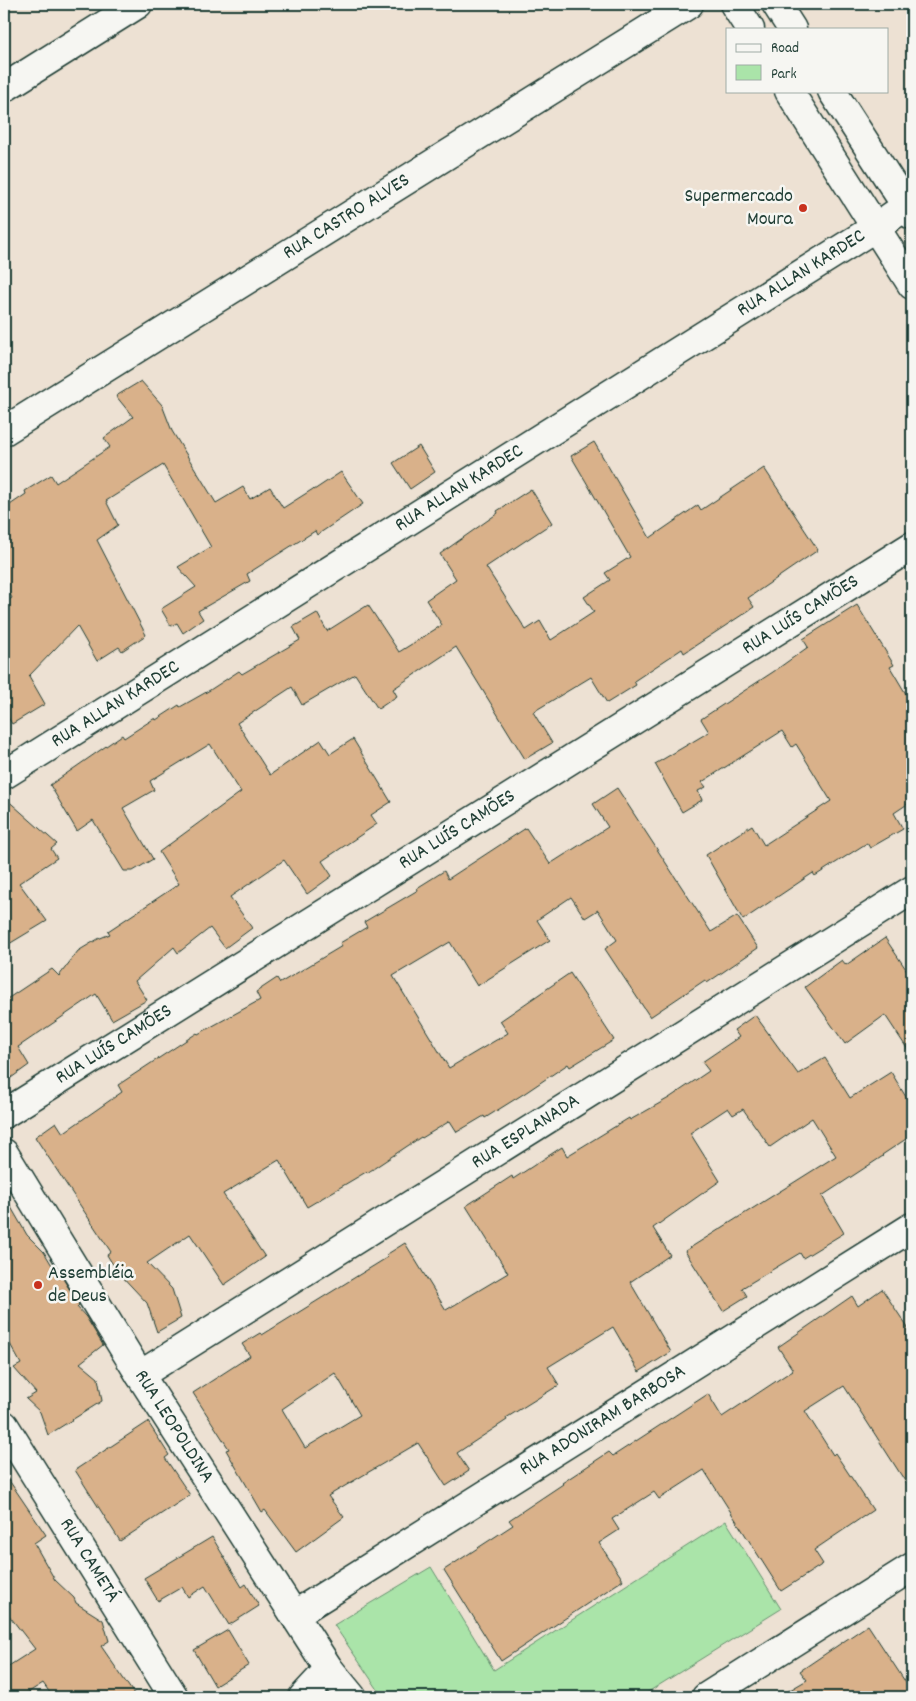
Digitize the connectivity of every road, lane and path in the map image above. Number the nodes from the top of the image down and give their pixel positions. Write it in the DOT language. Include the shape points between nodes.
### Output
graph roads {
  1 [pos="138,4"];
  2 [pos="689,4"];
  3 [pos="734,4"];
  4 [pos="776,4"];
  5 [pos="749,28"];
  6 [pos="791,28"];
  7 [pos="4,88"];
  8 [pos="790,92"];
  9 [pos="833,92"];
  10 [pos="910,207"];
  11 [pos="876,227"];
  12 [pos="912,285"];
  13 [pos="4,431"];
  14 [pos="912,546"];
  15 [pos="4,775"];
  16 [pos="912,890"];
  17 [pos="4,1114"];
  18 [pos="4,1153"];
  19 [pos="912,1227"];
  20 [pos="140,1375"];
  21 [pos="4,1424"];
  22 [pos="912,1567"];
  23 [pos="294,1615"];
  24 [pos="329,1670"];
  25 [pos="174,1697"];
  26 [pos="303,1697"];
  27 [pos="352,1697"];
  28 [pos="706,1697"];
  1 -- 7 [label="street"];
  2 -- 13 [label="street, RUA CASTRO ALVES"];
  3 -- 5 [label="street"];
  4 -- 6 [label="street"];
  8 -- 11 [label="street"];
  9 -- 10 [label="street"];
  10 -- 11 [label="street, RUA ALLAN KARDEC"];
  11 -- 12 [label="street"];
  11 -- 15 [label="street, RUA ALLAN KARDEC"];
  14 -- 17 [label="street, RUA LUÍS CAMÕES"];
  16 -- 20 [label="street, RUA ESPLANADA"];
  18 -- 20 [label="street, RUA LEOPOLDINA"];
  19 -- 23 [label="street, RUA ADONIRAM BARBOSA"];
  20 -- 23 [label="street, RUA LEOPOLDINA"];
  21 -- 25 [label="street, RUA CAMETÁ"];
  22 -- 28 [label="street"];
  23 -- 24 [label="street, RUA LEOPOLDINA"];
  24 -- 26 [label="street"];
  24 -- 27 [label="street, RUA LEOPOLDINA"];
}
